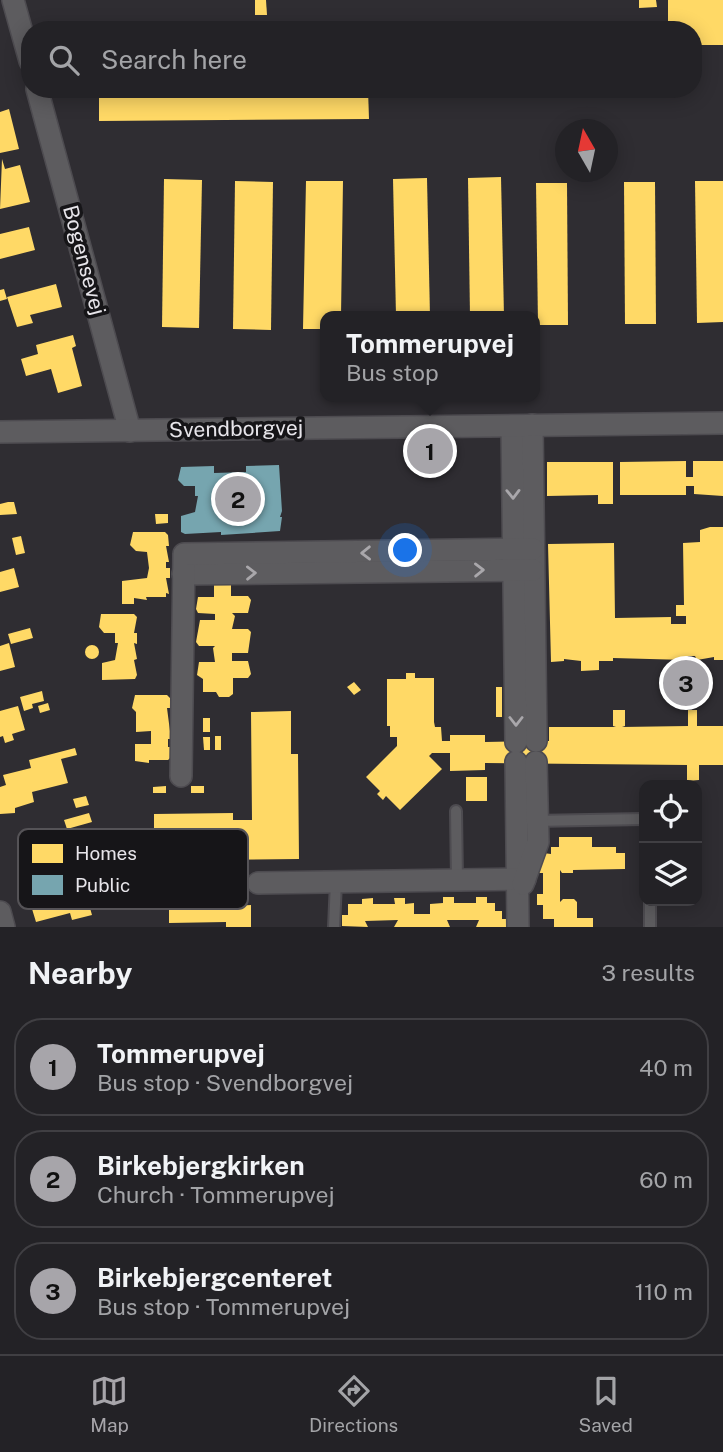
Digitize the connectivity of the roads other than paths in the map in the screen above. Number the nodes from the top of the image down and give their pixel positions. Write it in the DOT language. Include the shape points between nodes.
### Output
graph roads {
  1 [pos="13,0"];
  2 [pos="21,29"];
  3 [pos="39,98"];
  4 [pos="723,423"];
  5 [pos="522,426"];
  6 [pos="130,431"];
  7 [pos="0,432"];
  8 [pos="524,560"];
  9 [pos="181,776"];
  10 [pos="456,810"];
  11 [pos="639,820"];
  12 [pos="527,821"];
  13 [pos="457,880"];
  14 [pos="336,882"];
  15 [pos="258,883"];
  16 [pos="520,885"];
  17 [pos="650,906"];
  18 [pos="0,912"];
  19 [pos="4,927"];
  20 [pos="334,927"];
  21 [pos="518,927"];
  22 [pos="650,927"];
  1 -- 2 [label="street"];
  3 -- 6 [label="street, Bogensevej"];
  4 -- 5 [label="street, Svendborgvej"];
  5 -- 6 [label="street, Svendborgvej"];
  5 -- 8 [label="street"];
  6 -- 7 [label="street, Svendborgvej"];
  8 -- 9 [label="street" via="183,564"];
  8 -- 12 [label="street"];
  10 -- 13 [label="lane"];
  11 -- 12 [label="lane"];
  12 -- 16 [label="street" via="538,842"];
  13 -- 14 [label="street"];
  13 -- 16 [label="street"];
  14 -- 15 [label="street"];
  14 -- 20 [label="lane"];
  16 -- 21 [label="street"];
  17 -- 22 [label="lane"];
  18 -- 19 [label="street"];
}
